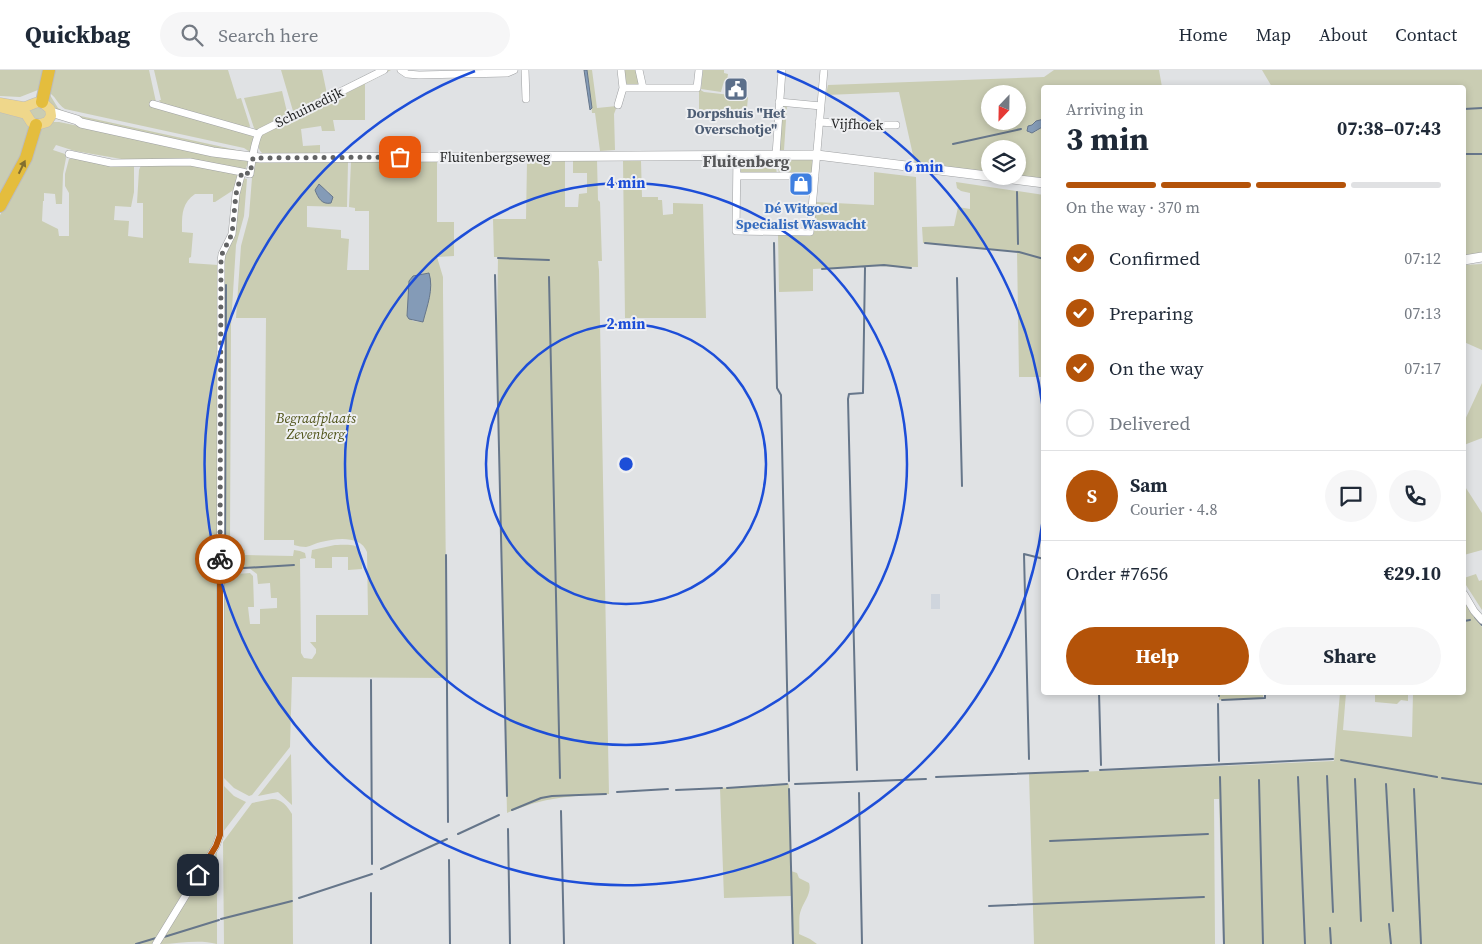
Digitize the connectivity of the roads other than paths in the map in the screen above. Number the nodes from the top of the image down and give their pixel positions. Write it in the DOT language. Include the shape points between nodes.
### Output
graph roads {
  1 [pos="49,70"];
  2 [pos="384,70"];
  3 [pos="402,70"];
  4 [pos="514,70"];
  5 [pos="525,70"];
  6 [pos="621,70"];
  7 [pos="639,70"];
  8 [pos="699,70"];
  9 [pos="782,70"];
  10 [pos="824,70"];
  11 [pos="623,88"];
  12 [pos="643,88"];
  13 [pos="526,99"];
  14 [pos="0,102"];
  15 [pos="42,102"];
  16 [pos="779,102"];
  17 [pos="153,104"];
  18 [pos="618,105"];
  19 [pos="821,106"];
  20 [pos="0,107"];
  21 [pos="50,116"];
  22 [pos="819,122"];
  23 [pos="36,125"];
  24 [pos="896,125"];
  25 [pos="258,134"];
  26 [pos="69,154"];
  27 [pos="737,155"];
  28 [pos="776,155"];
  29 [pos="817,155"];
  30 [pos="253,158"];
  31 [pos="242,172"];
  32 [pos="737,176"];
  33 [pos="815,176"];
  34 [pos="1041,183"];
  35 [pos="0,206"];
  36 [pos="1482,257"];
  37 [pos="1466,260"];
  38 [pos="1466,597"];
  39 [pos="1482,620"];
  40 [pos="156,944"];
  1 -- 15 [label="highway"];
  2 -- 25 [label="street, Schuinedijk"];
  3 -- 4 [label="street" via="419,75 508,73"];
  5 -- 13 [label="street"];
  6 -- 11 [label="street"];
  7 -- 12 [label="street"];
  8 -- 12 [label="street" via="697,88"];
  9 -- 16 [label="street"];
  10 -- 19 [label="street, Vijfhoek"];
  11 -- 12 [label="street"];
  11 -- 18 [label="street"];
  14 -- 15 [label="main road" via="23,107"];
  15 -- 21 [label="main road" via="48,106"];
  16 -- 19 [label="street"];
  16 -- 28 [label="street"];
  17 -- 25 [label="street"];
  19 -- 22 [label="street, Vijfhoek"];
  20 -- 23 [label="main road" via="26,114"];
  21 -- 23 [label="main road" via="44,124"];
  21 -- 30 [label="street, Fluitenbergseweg" via="76,124"];
  22 -- 24 [label="street, Vijfhoek"];
  22 -- 29 [label="street, Vijfhoek"];
  35 -- 23 [label="highway, one-way" via="23,166"];
  25 -- 30 [label="street, Schuinedijk"];
  26 -- 31 [label="street" via="112,163 190,162"];
  27 -- 28 [label="street, Fluitenbergseweg"];
  27 -- 30 [label="street, Fluitenbergseweg"];
  27 -- 32 [label="street"];
  28 -- 29 [label="street, Fluitenbergseweg"];
  29 -- 33 [label="street, Vijfhoek"];
  29 -- 34 [label="street, Fluitenbergseweg"];
  30 -- 31 [label="street" via="250,174"];
  31 -- 40 [label="street" via="232,234 221,262 220,835"];
  32 -- 33 [label="street"];
  32 -- 33 [label="street, Vijfhoek" via="736,231 810,232"];
  36 -- 37 [label="street"];
  38 -- 39 [label="street"];
}
